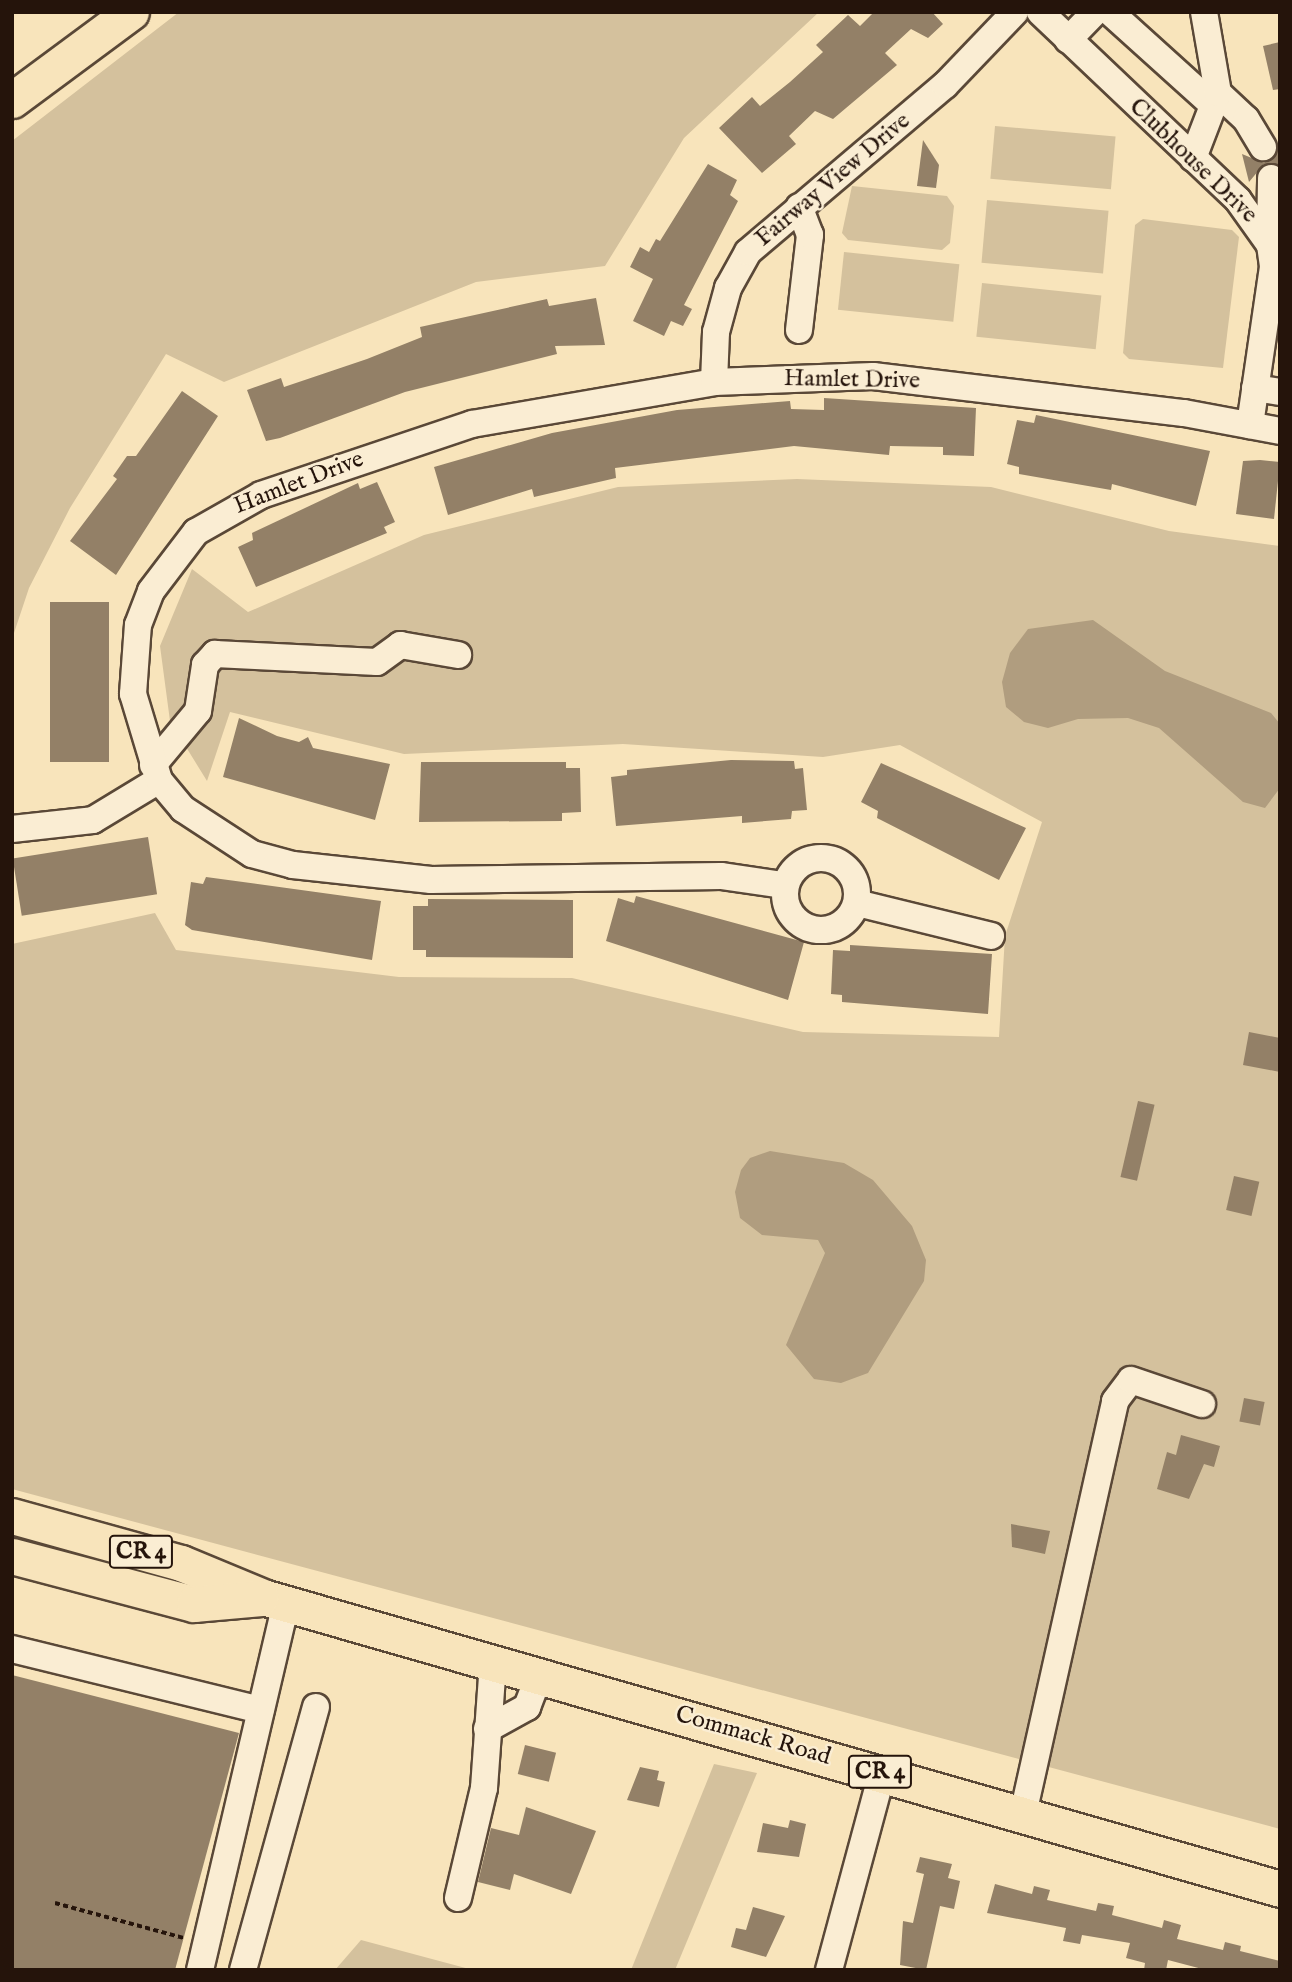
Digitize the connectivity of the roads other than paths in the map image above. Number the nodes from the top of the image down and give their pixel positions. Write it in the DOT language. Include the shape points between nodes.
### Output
graph roads {
  1 [pos="131,12"];
  2 [pos="1015,12"];
  3 [pos="1040,12"];
  4 [pos="1095,12"];
  5 [pos="1110,12"];
  6 [pos="1203,12"];
  7 [pos="1068,40"];
  8 [pos="1215,99"];
  9 [pos="12,100"];
  10 [pos="1263,147"];
  11 [pos="1193,158"];
  12 [pos="1271,178"];
  13 [pos="799,207"];
  14 [pos="1270,245"];
  15 [pos="799,331"];
  16 [pos="1272,336"];
  17 [pos="714,382"];
  18 [pos="1268,390"];
  19 [pos="1250,425"];
  20 [pos="1280,431"];
  21 [pos="458,655"];
  22 [pos="156,773"];
  23 [pos="12,830"];
  24 [pos="783,885"];
  25 [pos="857,903"];
  26 [pos="991,936"];
  27 [pos="1202,1405"];
  28 [pos="12,1516"];
  29 [pos="12,1556"];
  30 [pos="276,1600"];
  31 [pos="12,1649"];
  32 [pos="493,1662"];
  33 [pos="539,1675"];
  34 [pos="316,1707"];
  35 [pos="261,1710"];
  36 [pos="487,1729"];
  37 [pos="882,1773"];
  38 [pos="1023,1814"];
  39 [pos="1280,1889"];
  40 [pos="458,1898"];
  41 [pos="203,1958"];
  42 [pos="241,1970"];
  43 [pos="829,1970"];
  1 -- 9 [label="main road"];
  2 -- 13 [label="street, Fairway View Drive" via="945,85"];
  3 -- 7 [label="street, Clubhouse Drive"];
  4 -- 7 [label="street"];
  5 -- 8 [label="street"];
  6 -- 8 [label="street"];
  7 -- 11 [label="street, Clubhouse Drive"];
  8 -- 10 [label="street" via="1246,119"];
  8 -- 11 [label="street"];
  11 -- 14 [label="street, Clubhouse Drive" via="1258,222"];
  12 -- 14 [label="street"];
  13 -- 15 [label="street" via="810,235"];
  13 -- 17 [label="street, Fairway View Drive" via="748,252 728,288 716,332"];
  14 -- 16 [label="street, Clubhouse Drive"];
  16 -- 18 [label="street, Clubhouse Drive"];
  17 -- 19 [label="street, Hamlet Drive" via="873,376"];
  17 -- 22 [label="street, Hamlet Drive" via="472,425 261,495 195,531 151,591 138,625 133,694"];
  18 -- 19 [label="street, Clubhouse Drive"];
  19 -- 20 [label="street, Hamlet Drive"];
  21 -- 22 [label="street" via="400,645 377,662 215,654 205,665 198,711"];
  22 -- 23 [label="street" via="93,820"];
  22 -- 24 [label="street" via="218,835 293,865 431,880 721,877"];
  24 -- 25 [label="street" via="797,922 812,929 844,922"];
  24 -- 25 [label="street" via="802,862 828,860 851,874"];
  25 -- 26 [label="street"];
  27 -- 38 [label="street" via="1131,1380 1115,1401"];
  28 -- 30 [label="main road, Commack Road / CR 4" via="181,1563"];
  29 -- 30 [label="main road, Commack Road / CR 4" via="194,1604"];
  30 -- 32 [label="main road, Commack Road / CR 4"];
  30 -- 35 [label="street"];
  31 -- 35 [label="street"];
  32 -- 33 [label="main road, Commack Road / CR 4"];
  32 -- 36 [label="street"];
  33 -- 36 [label="street" via="527,1707"];
  33 -- 37 [label="main road, Commack Road / CR 4"];
  34 -- 42 [label="street"];
  35 -- 41 [label="street"];
  36 -- 40 [label="street" via="484,1788"];
  37 -- 38 [label="main road, Commack Road / CR 4"];
  37 -- 43 [label="street"];
  38 -- 39 [label="main road, Commack Road / CR 4"];
  41 -- 42 [label="street"];
}
